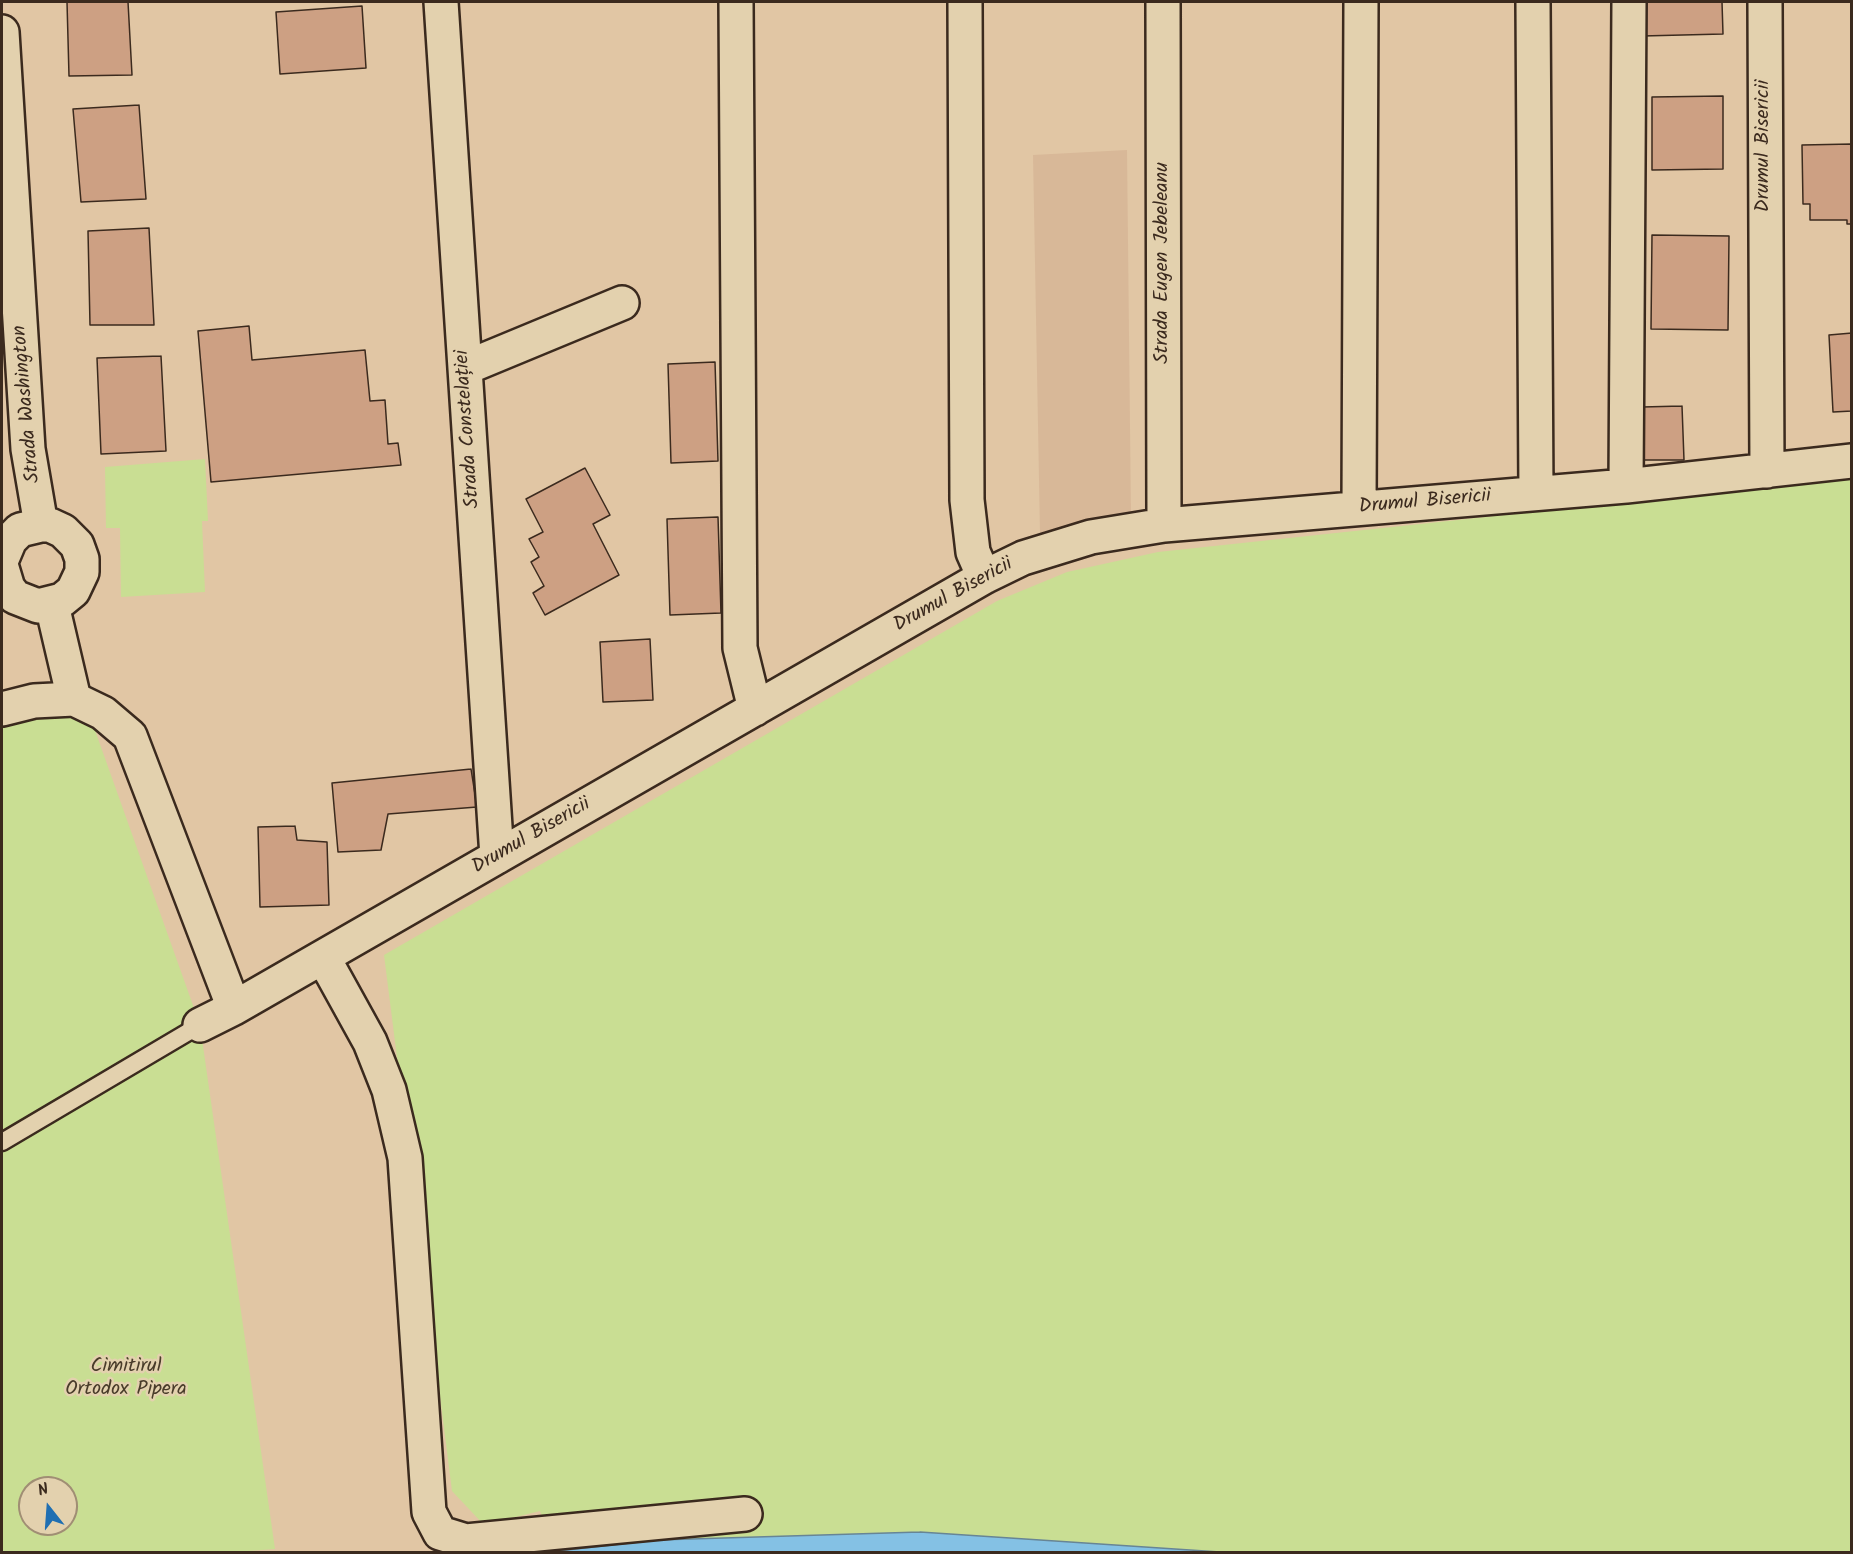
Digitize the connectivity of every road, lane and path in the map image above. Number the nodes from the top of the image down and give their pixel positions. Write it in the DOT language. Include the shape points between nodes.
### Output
graph roads {
  1 [pos="441,2"];
  2 [pos="736,2"];
  3 [pos="965,2"];
  4 [pos="1163,2"];
  5 [pos="1361,2"];
  6 [pos="1533,2"];
  7 [pos="1629,2"];
  8 [pos="1765,2"];
  9 [pos="2,32"];
  10 [pos="5,150"];
  11 [pos="622,303"];
  12 [pos="465,368"];
  13 [pos="15,452"];
  14 [pos="1851,461"];
  15 [pos="1767,471"];
  16 [pos="1626,486"];
  17 [pos="1536,493"];
  18 [pos="1359,508"];
  19 [pos="41,525"];
  20 [pos="1164,525"];
  21 [pos="2,559"];
  22 [pos="2,568"];
  23 [pos="984,577"];
  24 [pos="52,605"];
  25 [pos="74,699"];
  26 [pos="2,709"];
  27 [pos="755,709"];
  28 [pos="497,856"];
  29 [pos="323,957"];
  30 [pos="234,1008"];
  31 [pos="200,1025"];
  32 [pos="2,1142"];
  33 [pos="745,1514"];
  1 -- 12 [label="street, Strada Constelației"];
  2 -- 27 [label="street" via="740,648"];
  3 -- 23 [label="street" via="967,500 973,552"];
  4 -- 20 [label="street, Strada Eugen Jebeleanu"];
  5 -- 18 [label="street"];
  6 -- 17 [label="street"];
  7 -- 16 [label="street"];
  8 -- 15 [label="street, Drumul Bisericii"];
  9 -- 10 [label="street, Strada Washington"];
  10 -- 13 [label="street, Strada Washington"];
  11 -- 12 [label="street"];
  12 -- 28 [label="street, Strada Constelației"];
  13 -- 19 [label="street, Strada Washington"];
  14 -- 15 [label="street, Drumul Bisericii"];
  15 -- 16 [label="street, Drumul Bisericii"];
  16 -- 17 [label="street, Drumul Bisericii"];
  17 -- 18 [label="street, Drumul Bisericii"];
  18 -- 20 [label="street, Drumul Bisericii"];
  19 -- 21 [label="street" via="20,530 10,540"];
  19 -- 24 [label="street" via="63,531 78,545 82,559 82,572 74,591"];
  20 -- 23 [label="street, Drumul Bisericii" via="1059,546"];
  22 -- 24 [label="street" via="15,597 38,606"];
  23 -- 27 [label="street, Drumul Bisericii"];
  24 -- 25 [label="street"];
  25 -- 26 [label="street"];
  25 -- 30 [label="street" via="103,713 130,736"];
  27 -- 28 [label="street, Drumul Bisericii"];
  28 -- 29 [label="street, Drumul Bisericii"];
  29 -- 30 [label="street, Drumul Bisericii"];
  29 -- 33 [label="street" via="370,1042 389,1090 405,1158 429,1512 440,1533 466,1541"];
  30 -- 31 [label="street, Drumul Bisericii"];
  31 -- 32 [label="lane"];
}
